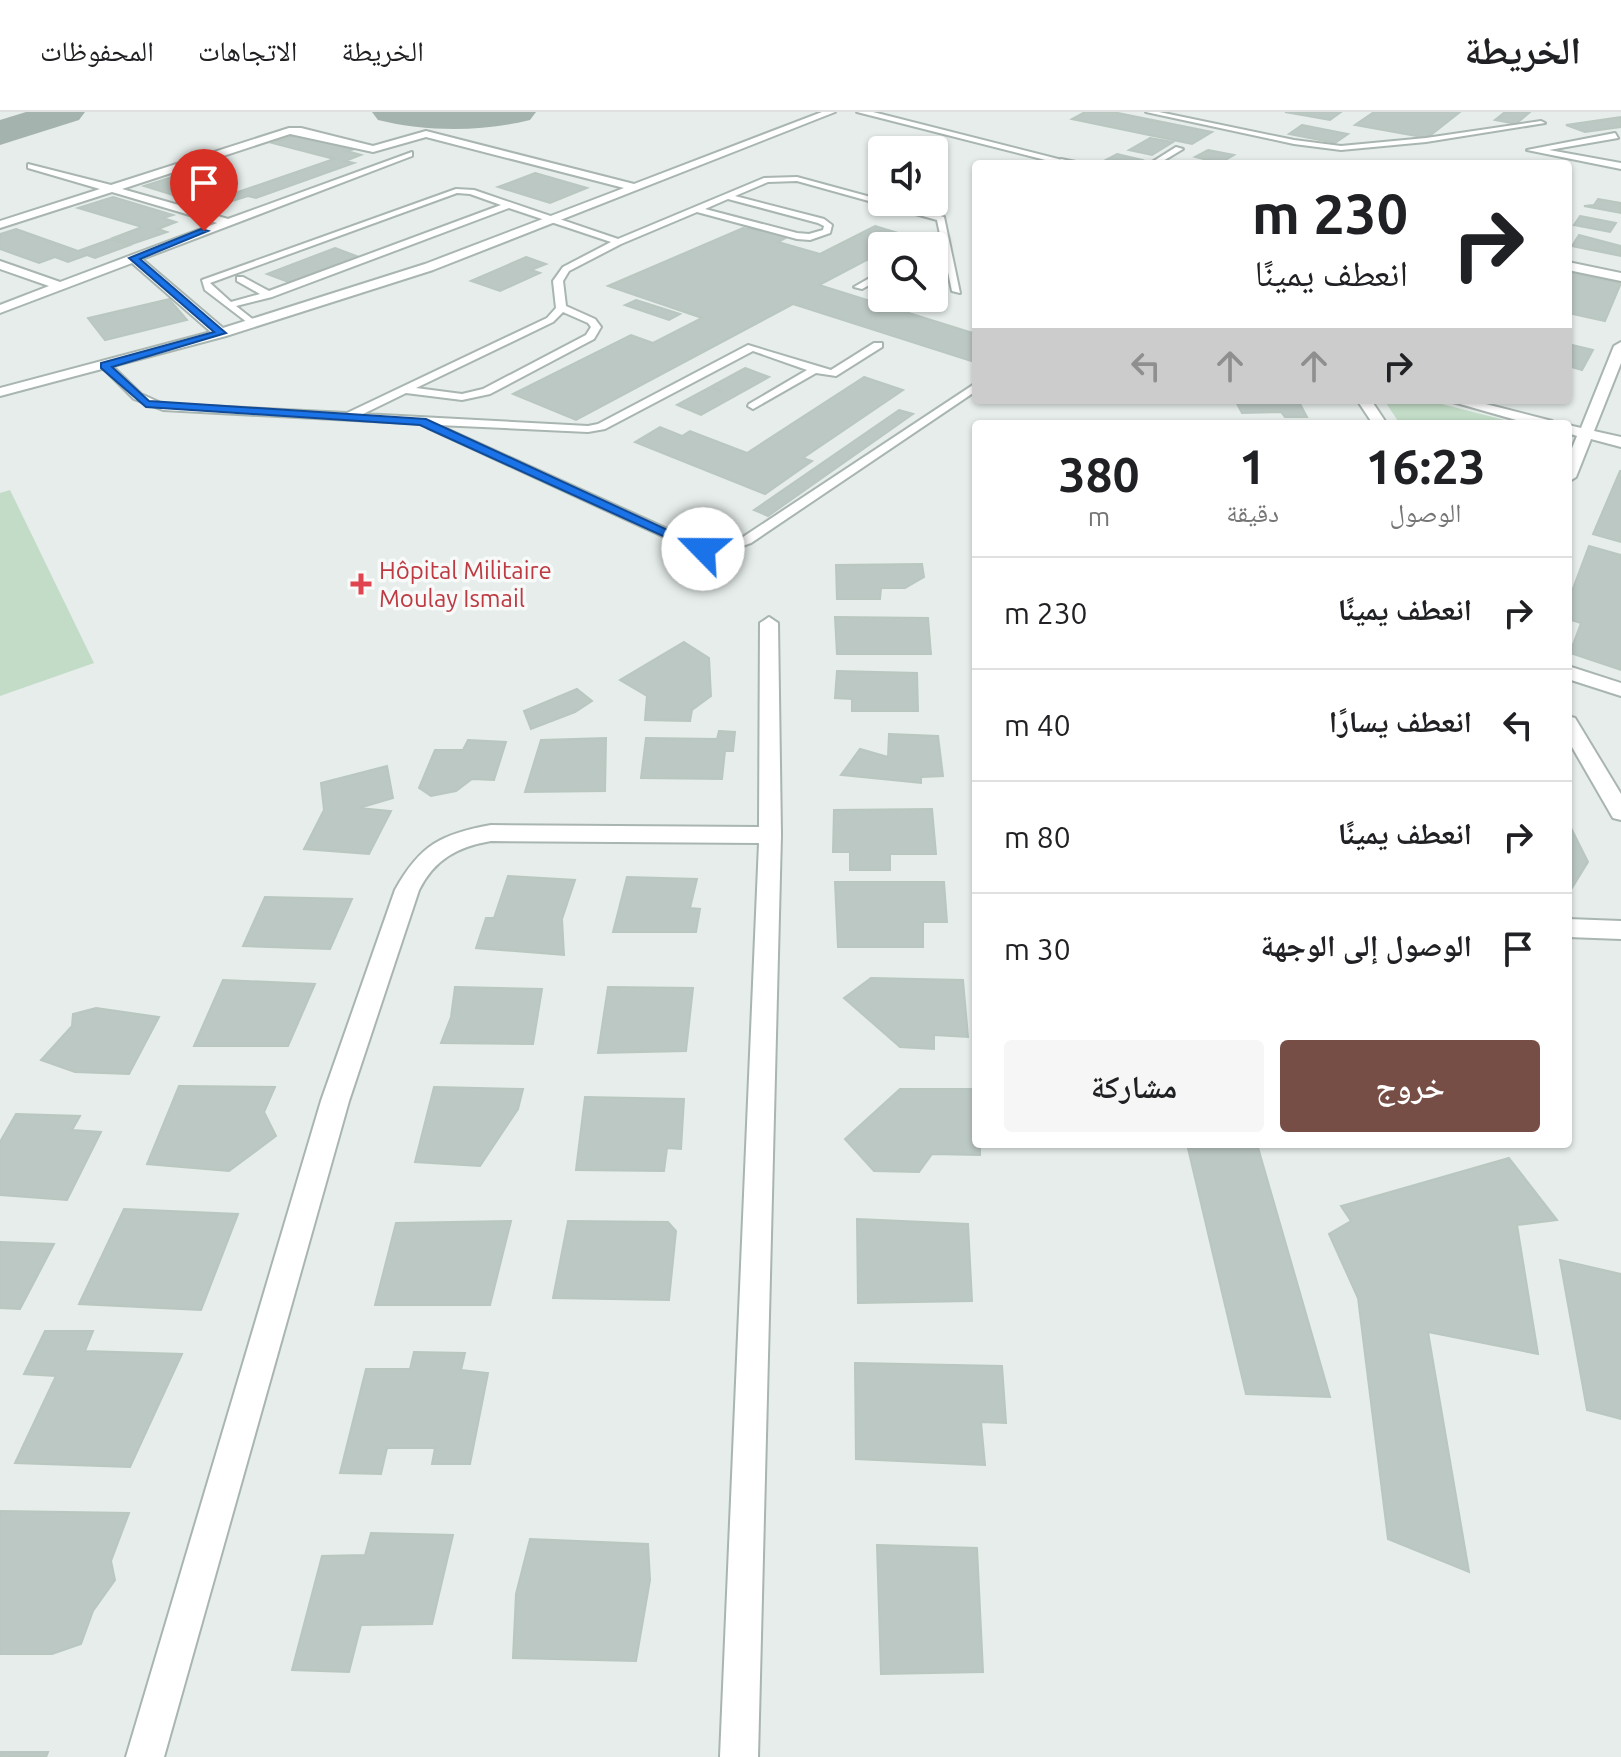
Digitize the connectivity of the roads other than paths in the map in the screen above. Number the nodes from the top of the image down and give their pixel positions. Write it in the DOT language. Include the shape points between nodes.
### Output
graph roads {
  1 [pos="830,112"];
  2 [pos="862,112"];
  3 [pos="1149,112"];
  4 [pos="1541,123"];
  5 [pos="1615,136"];
  6 [pos="448,139"];
  7 [pos="378,149"];
  8 [pos="1179,149"];
  9 [pos="405,155"];
  10 [pos="1046,160"];
  11 [pos="1160,160"];
  12 [pos="32,166"];
  13 [pos="1621,166"];
  14 [pos="637,188"];
  15 [pos="114,189"];
  16 [pos="725,196"];
  17 [pos="868,198"];
  18 [pos="508,205"];
  19 [pos="696,209"];
  20 [pos="934,216"];
  21 [pos="555,221"];
  22 [pos="227,222"];
  23 [pos="0,225"];
  24 [pos="943,232"];
  25 [pos="618,242"];
  26 [pos="306,244"];
  27 [pos="948,254"];
  28 [pos="134,258"];
  29 [pos="0,265"];
  30 [pos="1572,267"];
  31 [pos="1621,277"];
  32 [pos="240,279"];
  33 [pos="868,282"];
  34 [pos="60,286"];
  35 [pos="859,287"];
  36 [pos="210,290"];
  37 [pos="957,291"];
  38 [pos="269,295"];
  39 [pos="229,305"];
  40 [pos="561,308"];
  41 [pos="0,309"];
  42 [pos="252,323"];
  43 [pos="221,333"];
  44 [pos="878,345"];
  45 [pos="1621,346"];
  46 [pos="105,365"];
  47 [pos="815,369"];
  48 [pos="972,389"];
  49 [pos="405,390"];
  50 [pos="0,392"];
  51 [pos="1469,404"];
  52 [pos="753,406"];
  53 [pos="350,416"];
  54 [pos="1531,420"];
  55 [pos="422,421"];
  56 [pos="1572,430"];
  57 [pos="1585,434"];
  58 [pos="1621,442"];
  59 [pos="1572,467"];
  60 [pos="769,623"];
  61 [pos="1572,673"];
  62 [pos="1621,690"];
  63 [pos="1572,730"];
  64 [pos="1621,812"];
  65 [pos="770,835"];
  66 [pos="1572,928"];
  67 [pos="1621,930"];
  68 [pos="145,1757"];
  69 [pos="739,1757"];
  1 -- 14 [label="street"];
  2 -- 10 [label="street"];
  3 -- 4 [label="lane" via="1341,148"];
  5 -- 13 [label="street" via="1532,150"];
  6 -- 7 [label="street" via="420,135"];
  6 -- 9 [label="street"];
  6 -- 14 [label="street"];
  7 -- 9 [label="street"];
  7 -- 15 [label="street" via="289,131"];
  8 -- 11 [label="lane"];
  9 -- 22 [label="street"];
  12 -- 15 [label="street"];
  14 -- 21 [label="street"];
  15 -- 22 [label="street"];
  15 -- 23 [label="street"];
  16 -- 17 [label="lane" via="757,182 786,178"];
  16 -- 19 [label="lane"];
  16 -- 19 [label="lane" via="821,221 827,231 797,236"];
  18 -- 21 [label="lane"];
  18 -- 26 [label="lane" via="456,191"];
  18 -- 38 [label="lane"];
  19 -- 25 [label="lane"];
  20 -- 24 [label="lane" via="941,219"];
  21 -- 25 [label="lane"];
  21 -- 42 [label="street"];
  22 -- 28 [label="street"];
  25 -- 40 [label="lane" via="566,269 558,281"];
  26 -- 32 [label="lane" via="321,250"];
  26 -- 36 [label="lane" via="209,279 205,282"];
  27 -- 37 [label="lane"];
  28 -- 34 [label="street"];
  28 -- 43 [label="street"];
  29 -- 34 [label="street"];
  30 -- 31 [label="street"];
  32 -- 36 [label="lane"];
  32 -- 38 [label="lane"];
  33 -- 35 [label="lane"];
  34 -- 41 [label="street"];
  36 -- 39 [label="lane"];
  38 -- 39 [label="lane"];
  39 -- 42 [label="lane"];
  40 -- 49 [label="lane" via="540,325"];
  40 -- 49 [label="lane" via="592,321 596,327 590,337 486,392 462,397"];
  42 -- 43 [label="street"];
  43 -- 46 [label="street"];
  44 -- 47 [label="lane" via="832,374"];
  45 -- 57 [label="street"];
  46 -- 50 [label="street"];
  46 -- 53 [label="lane" via="146,404"];
  47 -- 52 [label="lane"];
  47 -- 55 [label="lane" via="752,347 601,427"];
  48 -- 55 [label="lane" via="747,540 717,551 690,544"];
  49 -- 53 [label="lane"];
  51 -- 54 [label="street"];
  53 -- 55 [label="lane"];
  56 -- 57 [label="street"];
  57 -- 58 [label="street"];
  57 -- 59 [label="street"];
  60 -- 65 [label="street"];
  61 -- 62 [label="street"];
  63 -- 64 [label="street"];
  65 -- 68 [label="street" via="491,833 447,842 416,872 335,1101"];
  65 -- 69 [label="street"];
  66 -- 67 [label="street"];
}
